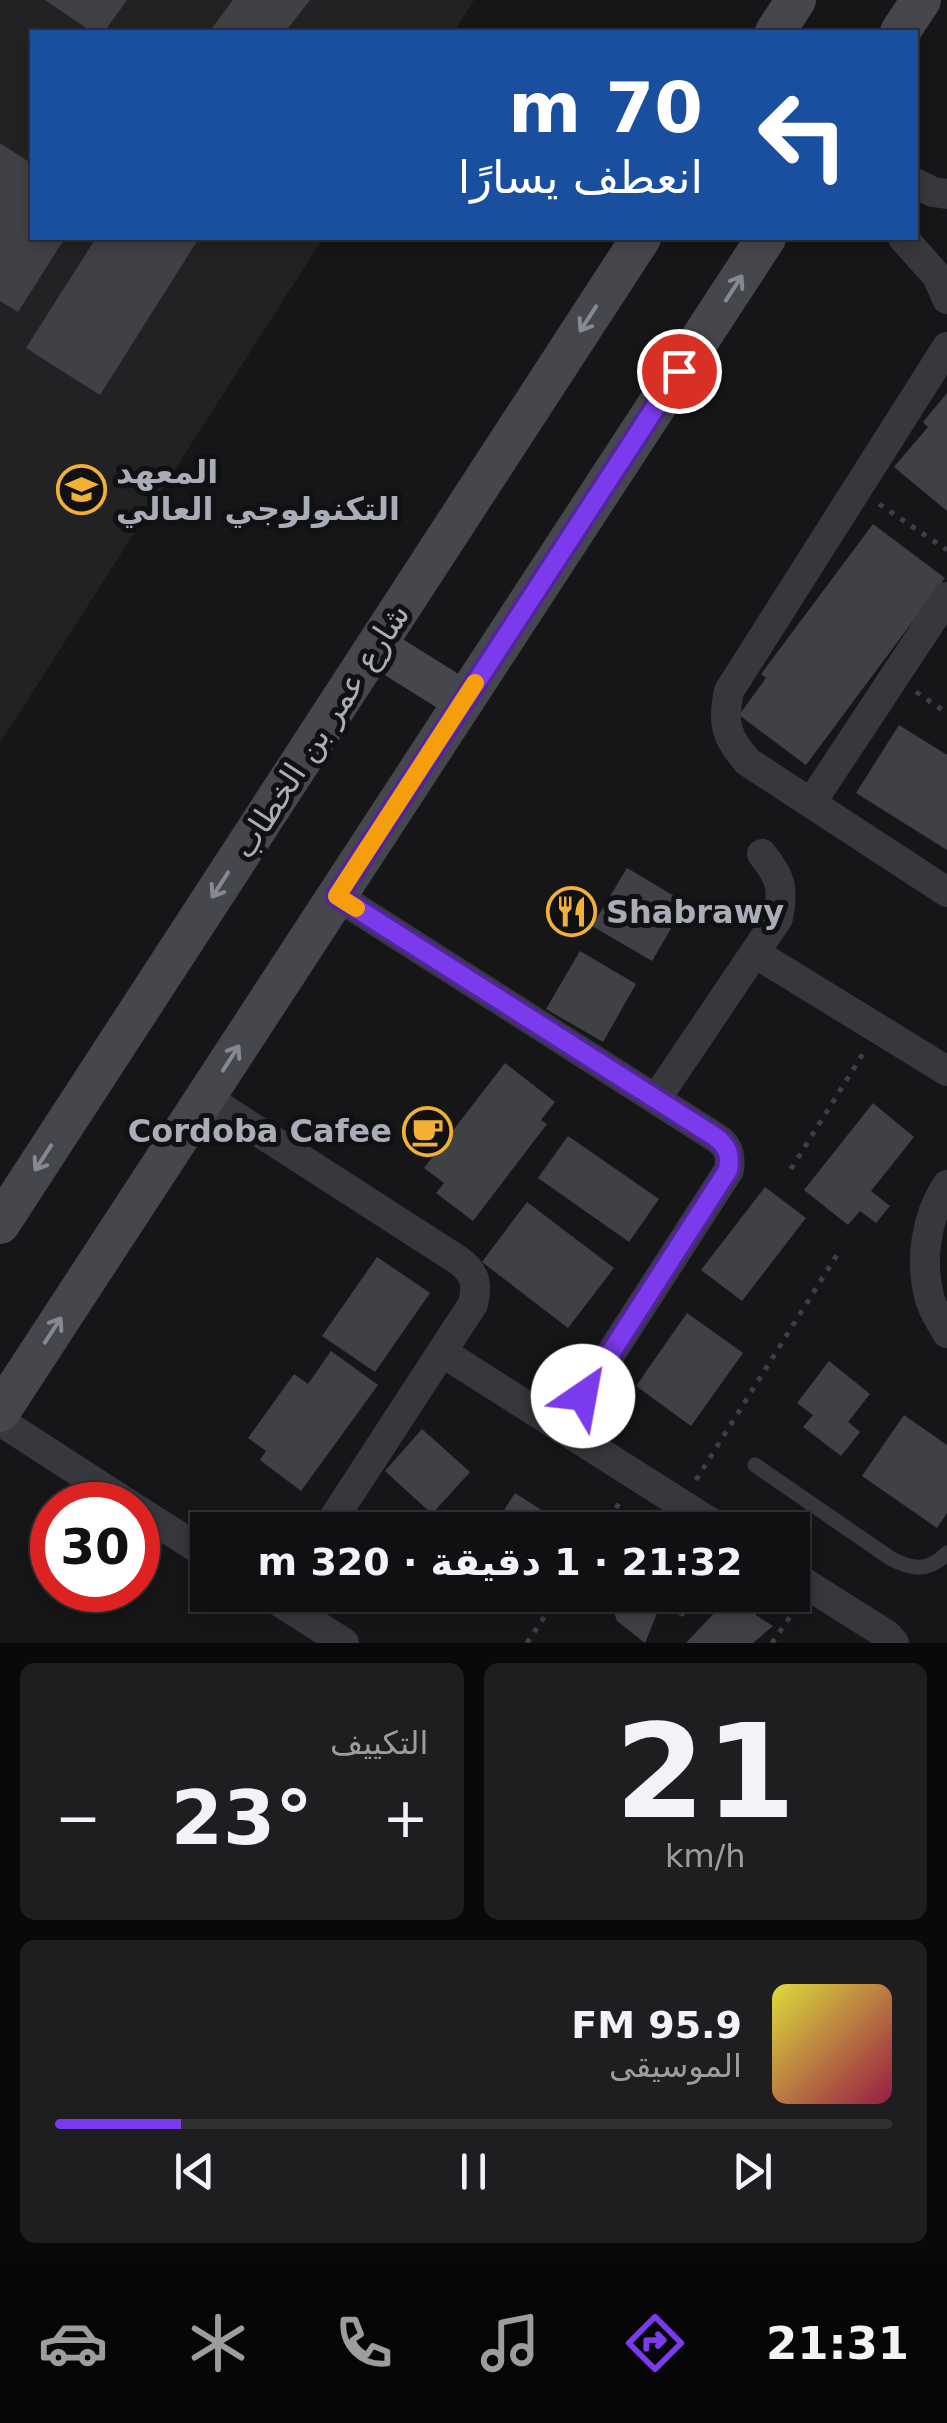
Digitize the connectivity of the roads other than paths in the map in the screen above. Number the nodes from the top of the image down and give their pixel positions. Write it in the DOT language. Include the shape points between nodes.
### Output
graph roads {
  1 [pos="796,0"];
  2 [pos="921,0"];
  3 [pos="776,30"];
  4 [pos="901,30"];
  5 [pos="918,184"];
  6 [pos="947,194"];
  7 [pos="641,240"];
  8 [pos="765,240"];
  9 [pos="905,240"];
  10 [pos="947,298"];
  11 [pos="947,348"];
  12 [pos="947,597"];
  13 [pos="376,646"];
  14 [pos="464,701"];
  15 [pos="811,803"];
  16 [pos="762,854"];
  17 [pos="947,892"];
  18 [pos="337,896"];
  19 [pos="755,953"];
  20 [pos="947,1071"];
  21 [pos="205,1097"];
  22 [pos="656,1100"];
  23 [pos="947,1185"];
  24 [pos="0,1224"];
  25 [pos="947,1333"];
  26 [pos="442,1352"];
  27 [pos="0,1412"];
  28 [pos="0,1421"];
  29 [pos="562,1428"];
  30 [pos="755,1465"];
  31 [pos="94,1482"];
  32 [pos="338,1512"];
  33 [pos="694,1512"];
  34 [pos="160,1524"];
  35 [pos="190,1543"];
  36 [pos="947,1553"];
  37 [pos="810,1586"];
  38 [pos="299,1612"];
  39 [pos="344,1643"];
  40 [pos="894,1643"];
  1 -- 3 [label="street"];
  2 -- 4 [label="street"];
  5 -- 6 [label="street"];
  7 -- 13 [label="street, شارع عمر بن الخطاب, one-way"];
  14 -- 8 [label="street, one-way"];
  9 -- 10 [label="street"];
  11 -- 15 [label="street" via="730,691 726,729 734,747"];
  12 -- 15 [label="street"];
  13 -- 14 [label="street"];
  13 -- 24 [label="street, شارع عمر بن الخطاب, one-way"];
  14 -- 18 [label="street"];
  15 -- 17 [label="street"];
  16 -- 19 [label="street" via="782,895 778,918"];
  21 -- 18 [label="street, one-way"];
  18 -- 22 [label="street"];
  19 -- 20 [label="street"];
  19 -- 22 [label="street"];
  21 -- 26 [label="street" via="469,1268 474,1304"];
  27 -- 21 [label="street, one-way"];
  22 -- 29 [label="street" via="723,1142 728,1170"];
  23 -- 25 [label="street" via="924,1250 929,1298"];
  26 -- 29 [label="street"];
  26 -- 32 [label="street"];
  28 -- 31 [label="street"];
  29 -- 33 [label="street"];
  30 -- 36 [label="lane" via="906,1567 923,1568"];
  34 -- 35 [label="street"];
  37 -- 40 [label="street"];
  38 -- 39 [label="street"];
}
